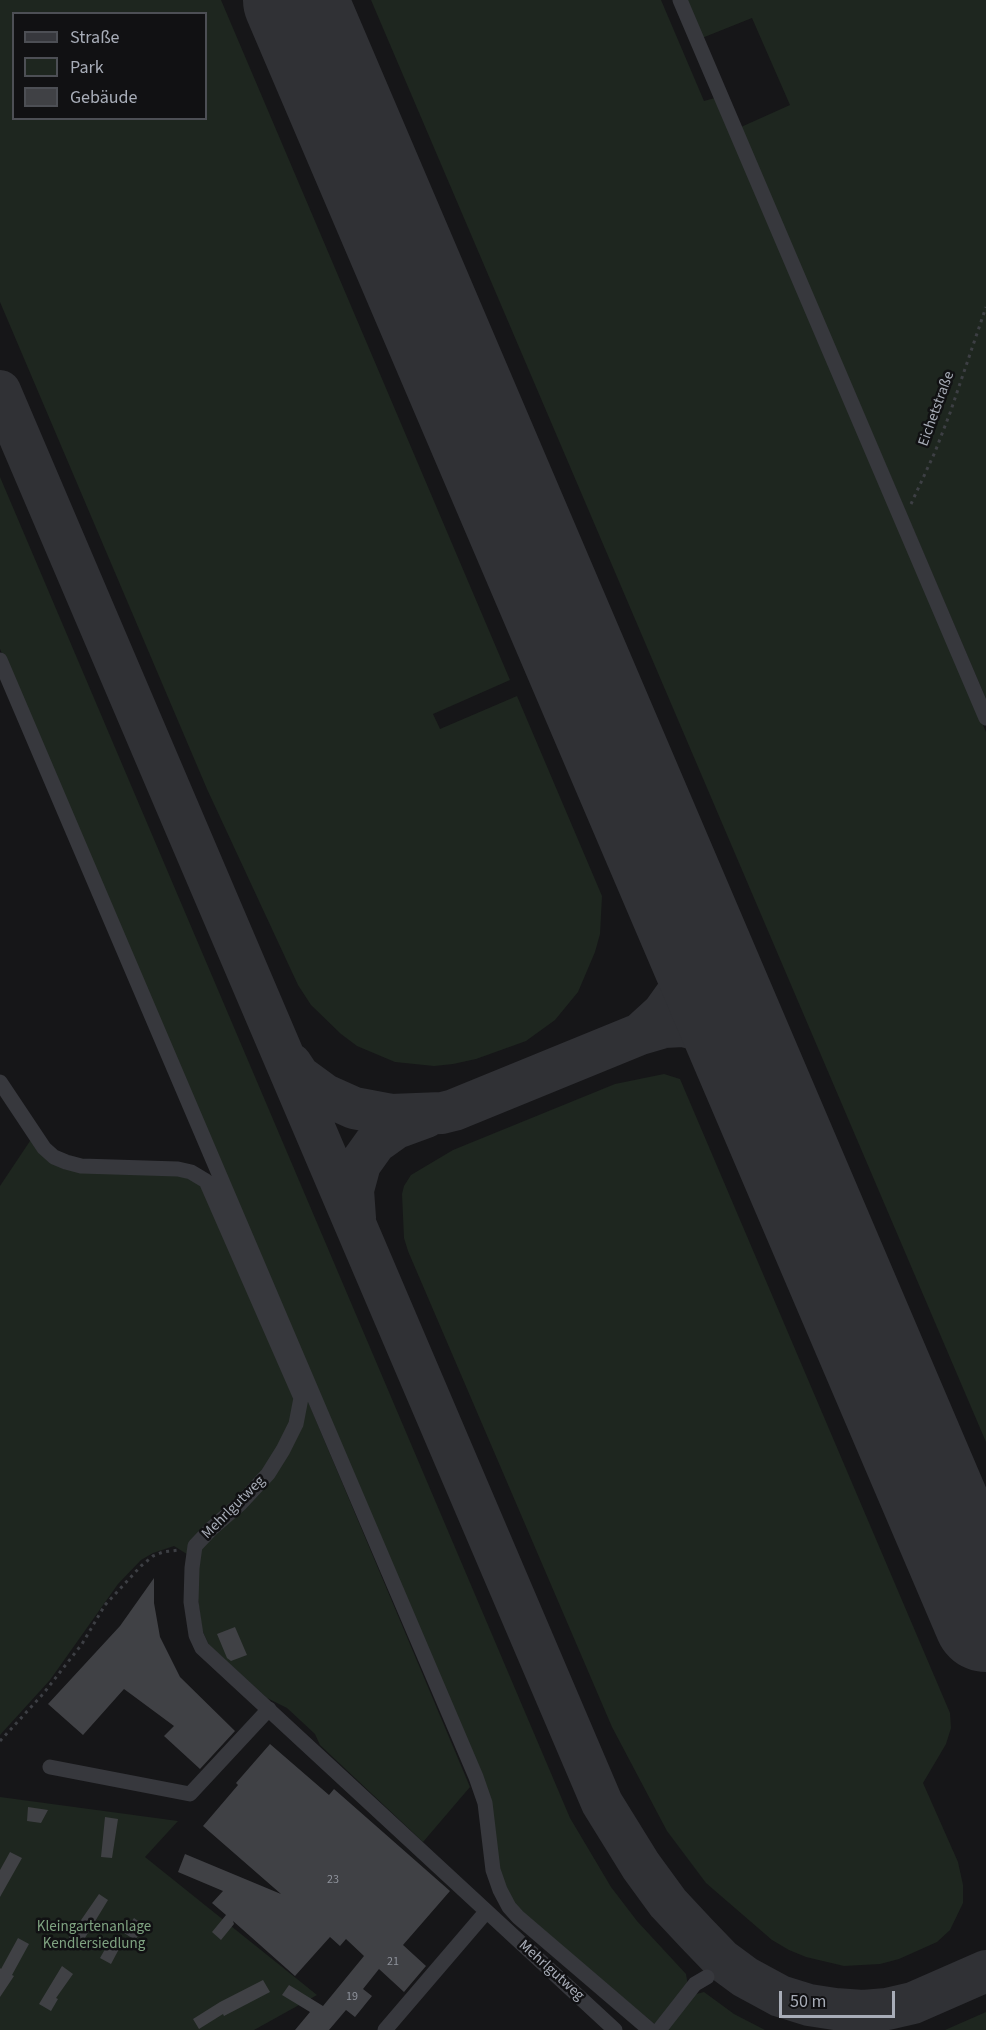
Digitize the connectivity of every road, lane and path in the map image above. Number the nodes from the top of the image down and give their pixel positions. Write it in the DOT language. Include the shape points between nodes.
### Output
graph roads {
  1 [pos="680,0"];
  2 [pos="986,307"];
  3 [pos="903,518"];
  4 [pos="0,660"];
  5 [pos="986,718"];
  6 [pos="0,1082"];
  7 [pos="306,1394"];
  8 [pos="195,1546"];
  9 [pos="269,1709"];
  10 [pos="0,1741"];
  11 [pos="50,1767"];
  12 [pos="486,1912"];
  13 [pos="707,1977"];
  14 [pos="385,2030"];
  15 [pos="615,2030"];
  16 [pos="650,2030"];
  17 [pos="659,2030"];
  1 -- 3 [label="street"];
  2 -- 3 [label="path, Eichetstraße" via="935,452"];
  3 -- 5 [label="street"];
  4 -- 7 [label="street"];
  6 -- 7 [label="street" via="54,1157 81,1166 178,1169 206,1181"];
  7 -- 8 [label="street, Mehrlgutweg" via="296,1424 268,1474"];
  7 -- 16 [label="street" via="476,1777 485,1803 494,1870 509,1907"];
  8 -- 9 [label="street, Mehrlgutweg" via="191,1602 196,1635 202,1648"];
  8 -- 10 [label="path" via="163,1552 141,1566 105,1605 82,1644 43,1694"];
  9 -- 11 [label="street" via="190,1794"];
  9 -- 12 [label="street, Mehrlgutweg"];
  12 -- 14 [label="street"];
  12 -- 15 [label="street, Mehrlgutweg"];
  13 -- 17 [label="street" via="695,1984"];
}
